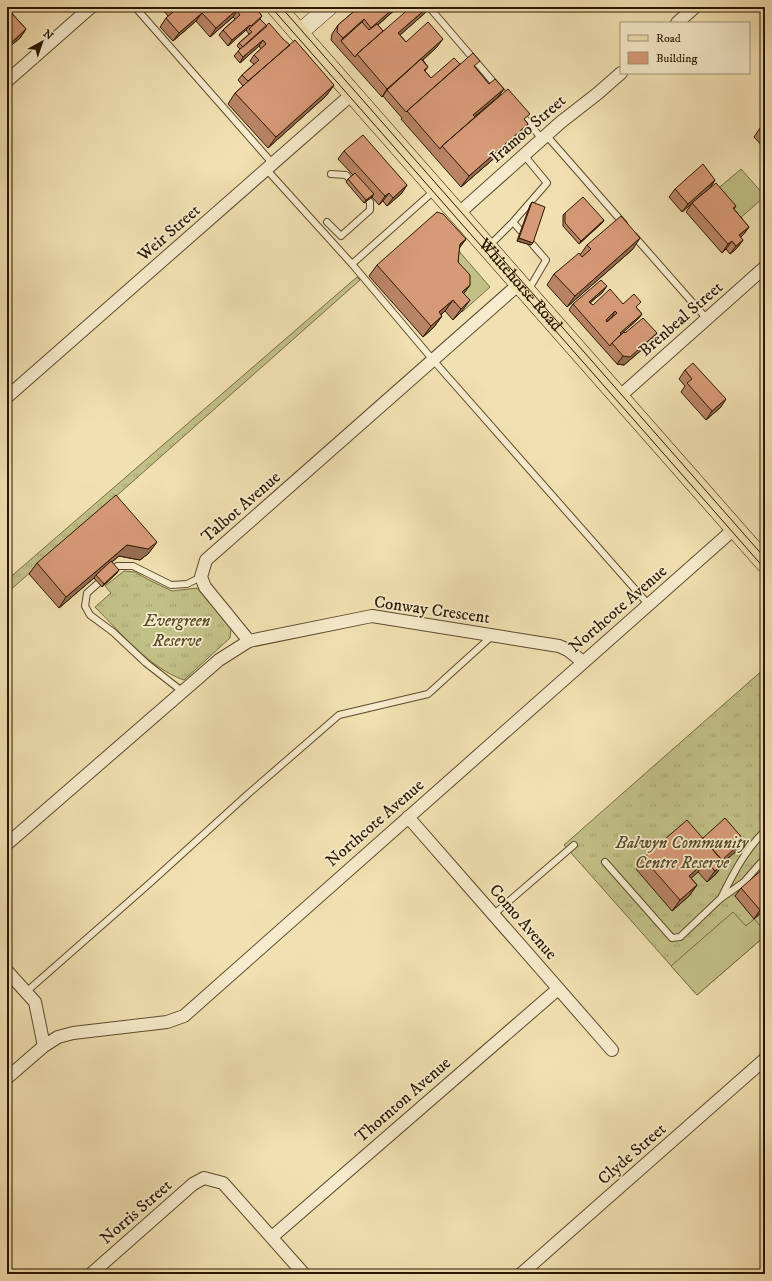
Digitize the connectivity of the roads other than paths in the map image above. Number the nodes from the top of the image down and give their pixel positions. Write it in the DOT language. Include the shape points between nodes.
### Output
graph roads {
  1 [pos="91,7"];
  2 [pos="135,7"];
  3 [pos="276,7"];
  4 [pos="329,7"];
  5 [pos="428,7"];
  6 [pos="696,7"];
  7 [pos="678,22"];
  8 [pos="299,33"];
  9 [pos="620,74"];
  10 [pos="7,81"];
  11 [pos="352,94"];
  12 [pos="511,103"];
  13 [pos="516,109"];
  14 [pos="544,137"];
  15 [pos="524,155"];
  16 [pos="270,167"];
  17 [pos="331,174"];
  18 [pos="436,189"];
  19 [pos="458,214"];
  20 [pos="328,222"];
  21 [pos="512,222"];
  22 [pos="488,248"];
  23 [pos="352,264"];
  24 [pos="765,267"];
  25 [pos="523,288"];
  26 [pos="707,319"];
  27 [pos="433,360"];
  28 [pos="7,397"];
  29 [pos="619,397"];
  30 [pos="734,529"];
  31 [pos="765,563"];
  32 [pos="201,577"];
  33 [pos="648,604"];
  34 [pos="492,636"];
  35 [pos="250,641"];
  36 [pos="583,662"];
  37 [pos="183,692"];
  38 [pos="408,816"];
  39 [pos="765,831"];
  40 [pos="7,844"];
  41 [pos="574,844"];
  42 [pos="765,858"];
  43 [pos="605,862"];
  44 [pos="720,899"];
  45 [pos="494,915"];
  46 [pos="7,971"];
  47 [pos="558,989"];
  48 [pos="26,992"];
  49 [pos="44,1046"];
  50 [pos="612,1050"];
  51 [pos="765,1059"];
  52 [pos="7,1078"];
  53 [pos="272,1237"];
  54 [pos="91,1274"];
  55 [pos="304,1274"];
  56 [pos="521,1274"];
  1 -- 10 [label="street"];
  2 -- 16 [label="lane"];
  3 -- 8 [label="main road, Whitehorse Road"];
  4 -- 8 [label="street"];
  5 -- 12 [label="lane"];
  6 -- 7 [label="street"];
  8 -- 11 [label="main road, Whitehorse Road"];
  9 -- 14 [label="street, Iramoo Street"];
  11 -- 16 [label="street, Weir Street"];
  11 -- 18 [label="main road, Whitehorse Road"];
  13 -- 14 [label="lane"];
  14 -- 15 [label="street, Iramoo Street"];
  14 -- 26 [label="lane"];
  15 -- 19 [label="street, Iramoo Street"];
  15 -- 21 [label="lane" via="547,183"];
  16 -- 23 [label="lane"];
  16 -- 28 [label="street, Weir Street"];
  17 -- 20 [label="lane" via="346,175 370,202 370,210 340,236"];
  18 -- 19 [label="main road, Whitehorse Road"];
  18 -- 23 [label="lane"];
  19 -- 22 [label="main road, Whitehorse Road"];
  21 -- 22 [label="lane"];
  21 -- 25 [label="lane" via="546,260"];
  22 -- 25 [label="main road, Whitehorse Road"];
  23 -- 27 [label="lane"];
  24 -- 26 [label="street, Brenbeal Street"];
  25 -- 27 [label="street, Talbot Avenue"];
  25 -- 29 [label="main road, Whitehorse Road"];
  26 -- 29 [label="street, Brenbeal Street"];
  27 -- 32 [label="street, Talbot Avenue" via="206,560"];
  27 -- 33 [label="lane"];
  29 -- 30 [label="main road, Whitehorse Road"];
  30 -- 31 [label="main road, Whitehorse Road"];
  30 -- 33 [label="street, Northcote Avenue"];
  32 -- 35 [label="street" via="205,587"];
  32 -- 37 [label="lane" via="187,584 172,585 133,566 117,566 87,593 85,606 90,615"];
  33 -- 36 [label="street, Northcote Avenue"];
  34 -- 35 [label="street, Conway Crescent" via="372,616"];
  34 -- 36 [label="street, Conway Crescent" via="559,646"];
  34 -- 48 [label="lane" via="428,694 339,715"];
  35 -- 37 [label="street" via="219,660"];
  36 -- 38 [label="street, Northcote Avenue"];
  37 -- 40 [label="street"];
  38 -- 45 [label="street, Como Avenue"];
  38 -- 49 [label="street, Northcote Avenue" via="184,1016 167,1022 73,1033 58,1037"];
  39 -- 44 [label="lane" via="741,859"];
  41 -- 45 [label="lane"];
  42 -- 44 [label="lane" via="744,882"];
  43 -- 44 [label="lane" via="672,938 680,937"];
  45 -- 47 [label="street, Como Avenue"];
  46 -- 48 [label="street"];
  47 -- 50 [label="street, Como Avenue"];
  47 -- 53 [label="street, Thornton Avenue"];
  48 -- 49 [label="street" via="35,1002"];
  49 -- 52 [label="street, Northcote Avenue"];
  51 -- 56 [label="street, Clyde Street"];
  53 -- 54 [label="street, Norris Street" via="223,1182 204,1178 193,1184"];
  53 -- 55 [label="street"];
}
